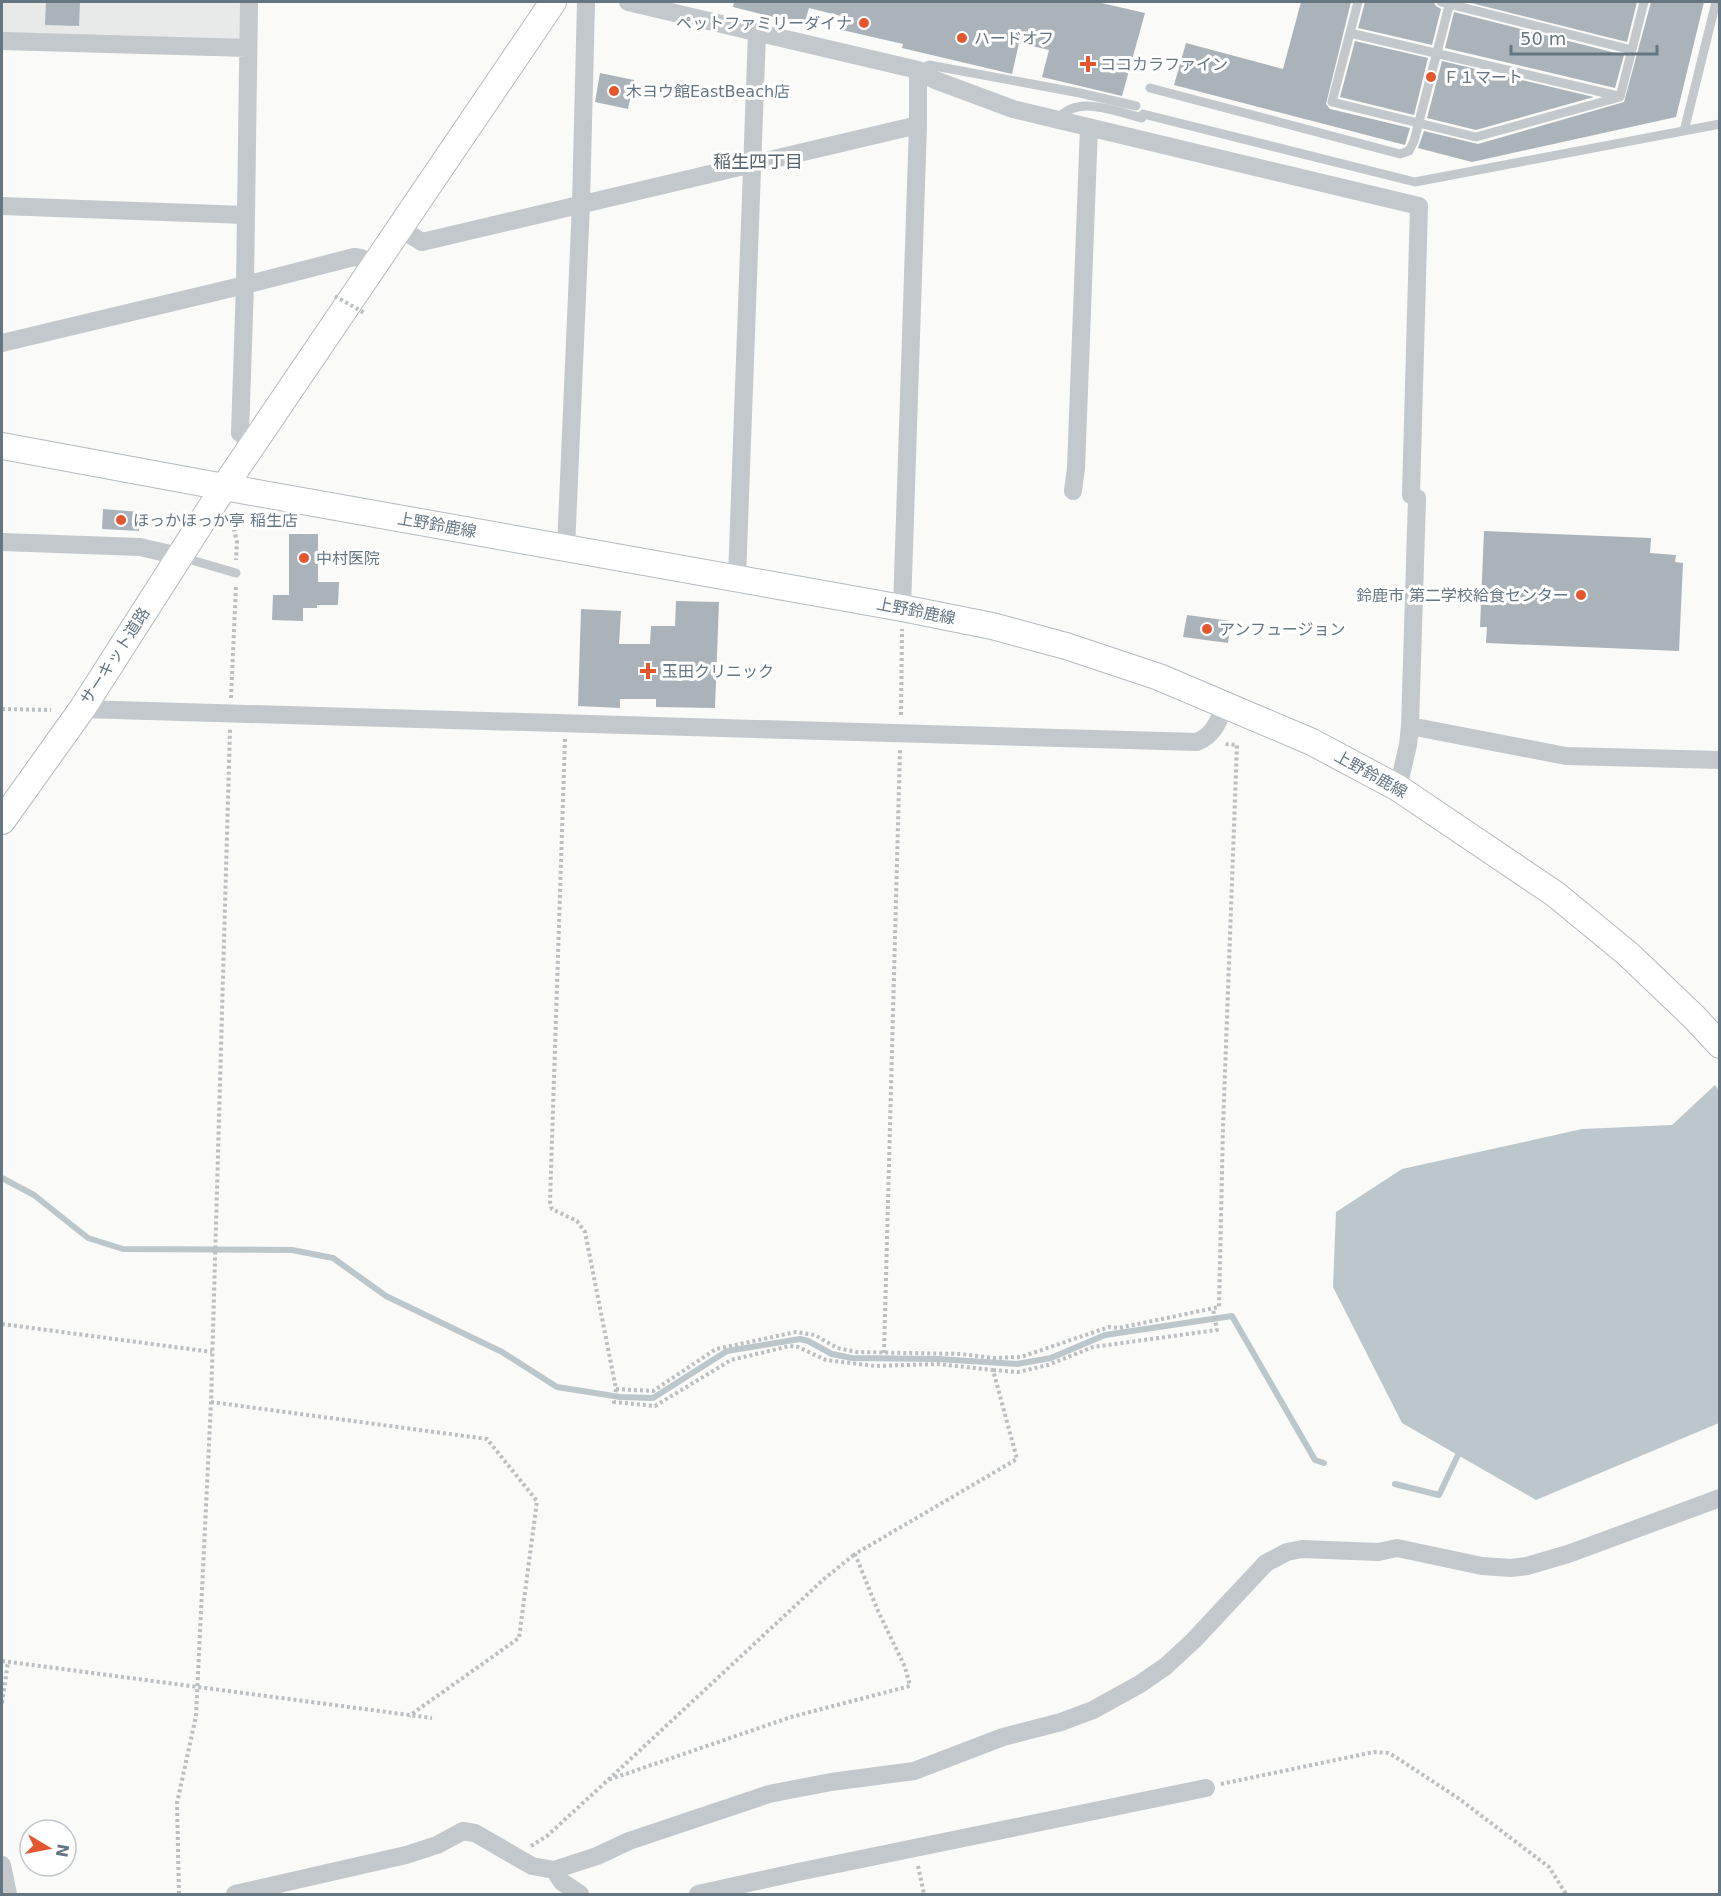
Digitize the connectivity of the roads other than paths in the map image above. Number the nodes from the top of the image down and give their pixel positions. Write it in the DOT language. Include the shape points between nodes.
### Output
graph roads {
  1 [pos="249,2"];
  2 [pos="553,2"];
  3 [pos="586,2"];
  4 [pos="628,2"];
  5 [pos="1358,2"];
  6 [pos="1447,2"];
  7 [pos="1643,2"];
  8 [pos="1716,2"];
  9 [pos="646,4"];
  10 [pos="758,33"];
  11 [pos="1350,33"];
  12 [pos="2,41"];
  13 [pos="248,48"];
  14 [pos="1632,50"];
  15 [pos="1436,54"];
  16 [pos="918,70"];
  17 [pos="1150,88"];
  18 [pos="1620,97"];
  19 [pos="1136,106"];
  20 [pos="1058,119"];
  21 [pos="1419,122"];
  22 [pos="1719,124"];
  23 [pos="918,125"];
  24 [pos="1089,127"];
  25 [pos="1684,131"];
  26 [pos="752,163"];
  27 [pos="581,204"];
  28 [pos="2,207"];
  29 [pos="245,214"];
  30 [pos="399,228"];
  31 [pos="373,266"];
  32 [pos="245,285"];
  33 [pos="2,344"];
  34 [pos="253,444"];
  35 [pos="2,446"];
  36 [pos="224,487"];
  37 [pos="1073,491"];
  38 [pos="2,542"];
  39 [pos="566,548"];
  40 [pos="179,556"];
  41 [pos="236,573"];
  42 [pos="737,578"];
  43 [pos="902,608"];
  44 [pos="1224,703"];
  45 [pos="82,709"];
  46 [pos="1410,726"];
  47 [pos="1719,760"];
  48 [pos="1398,788"];
  49 [pos="2,821"];
  50 [pos="1719,1045"];
  51 [pos="1719,1498"];
  52 [pos="1206,1788"];
  53 [pos="2,1865"];
  54 [pos="554,1870"];
  55 [pos="295,1888"];
  56 [pos="8,1894"];
  57 [pos="235,1894"];
  58 [pos="580,1894"];
  59 [pos="698,1894"];
  1 -- 13 [label="street"];
  2 -- 30 [label="main road, サーキット道路"];
  3 -- 27 [label="street"];
  4 -- 9 [label="street"];
  5 -- 11 [label="lane"];
  6 -- 14 [label="lane"];
  6 -- 15 [label="lane"];
  7 -- 14 [label="lane"];
  8 -- 25 [label="lane"];
  9 -- 10 [label="street"];
  10 -- 16 [label="street"];
  10 -- 26 [label="street"];
  11 -- 15 [label="lane"];
  11 -- 21 [label="lane" via="1332,102"];
  12 -- 13 [label="street"];
  13 -- 29 [label="street"];
  14 -- 18 [label="lane"];
  15 -- 18 [label="lane"];
  15 -- 21 [label="lane"];
  16 -- 19 [label="lane" via="929,65"];
  16 -- 20 [label="street" via="934,80 1012,108"];
  16 -- 23 [label="street"];
  17 -- 21 [label="lane" via="1400,154 1409,151"];
  18 -- 21 [label="lane" via="1476,137"];
  20 -- 24 [label="street"];
  20 -- 25 [label="lane" via="1064,112 1089,105 1415,182"];
  22 -- 25 [label="lane"];
  23 -- 26 [label="street"];
  23 -- 43 [label="street"];
  24 -- 37 [label="street"];
  24 -- 46 [label="street" via="1419,206 1411,495 1418,498"];
  26 -- 27 [label="street"];
  26 -- 42 [label="street"];
  27 -- 30 [label="street" via="422,242"];
  27 -- 39 [label="street"];
  28 -- 29 [label="street"];
  29 -- 32 [label="street"];
  30 -- 31 [label="main road, サーキット道路"];
  31 -- 32 [label="street" via="354,257"];
  31 -- 34 [label="main road, サーキット道路"];
  32 -- 33 [label="street"];
  32 -- 34 [label="street" via="240,433"];
  34 -- 36 [label="main road, サーキット道路"];
  35 -- 36 [label="main road, 上野鈴鹿線"];
  36 -- 39 [label="main road, 上野鈴鹿線"];
  36 -- 40 [label="main road, サーキット道路"];
  38 -- 40 [label="street" via="141,547"];
  39 -- 42 [label="main road, 上野鈴鹿線"];
  40 -- 41 [label="lane"];
  40 -- 45 [label="main road, サーキット道路"];
  42 -- 43 [label="main road, 上野鈴鹿線"];
  43 -- 44 [label="main road, 上野鈴鹿線" via="1066,646 1159,676"];
  44 -- 45 [label="street" via="1220,719 1209,735 1197,742"];
  44 -- 48 [label="main road, 上野鈴鹿線" via="1312,742"];
  45 -- 49 [label="main road, サーキット道路"];
  46 -- 47 [label="street" via="1566,756"];
  46 -- 48 [label="street"];
  48 -- 50 [label="main road, 上野鈴鹿線" via="1555,894 1628,954"];
  51 -- 54 [label="street" via="1527,1566 1482,1566 1397,1548 1378,1552 1287,1552 1266,1563 1166,1666 1093,1710 1003,1737 914,1771 769,1794"];
  52 -- 59 [label="street"];
  53 -- 56 [label="street"];
  54 -- 55 [label="street" via="532,1866 475,1833 463,1831 437,1845"];
  54 -- 58 [label="street" via="562,1882"];
  55 -- 57 [label="street"];
}
